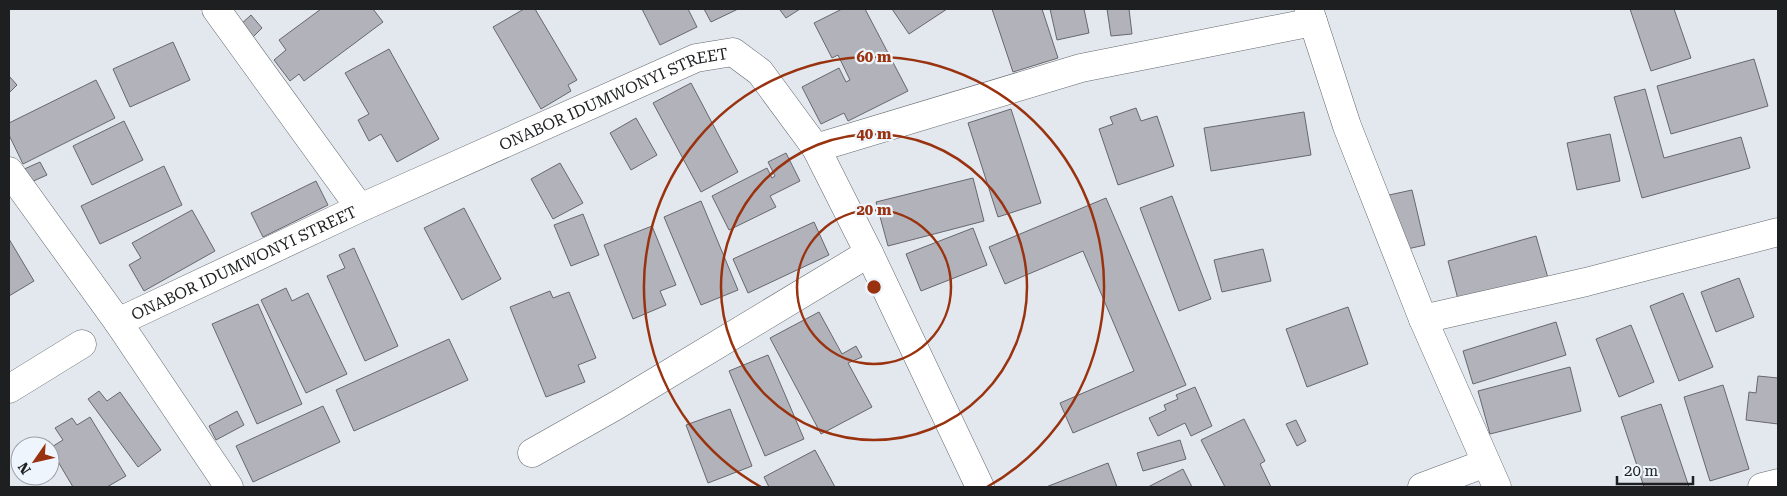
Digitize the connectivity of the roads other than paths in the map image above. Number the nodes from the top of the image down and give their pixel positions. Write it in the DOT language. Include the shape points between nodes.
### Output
graph roads {
  1 [pos="216,9"];
  2 [pos="1311,16"];
  3 [pos="816,148"];
  4 [pos="9,171"];
  5 [pos="360,208"];
  6 [pos="1778,232"];
  7 [pos="869,253"];
  8 [pos="1423,319"];
  9 [pos="118,322"];
  10 [pos="82,344"];
  11 [pos="9,389"];
  12 [pos="532,453"];
  13 [pos="1491,475"];
  14 [pos="1778,483"];
  15 [pos="229,487"];
  16 [pos="980,487"];
  17 [pos="1422,487"];
  18 [pos="1762,487"];
  1 -- 5 [label="street"];
  2 -- 3 [label="street" via="1081,68"];
  2 -- 8 [label="street" via="1347,126"];
  3 -- 5 [label="street, ONABOR IDUMWONYI STREET" via="760,72 733,52 696,58"];
  3 -- 7 [label="street, ONABOR IDUMWONYI STREET"];
  4 -- 9 [label="street"];
  5 -- 9 [label="street, ONABOR IDUMWONYI STREET"];
  6 -- 8 [label="street" via="1586,282"];
  7 -- 12 [label="street"];
  7 -- 16 [label="street, ONABOR IDUMWONYI STREET"];
  8 -- 13 [label="street"];
  9 -- 15 [label="street"];
  10 -- 11 [label="street"];
  13 -- 17 [label="street"];
  14 -- 18 [label="street"];
}
